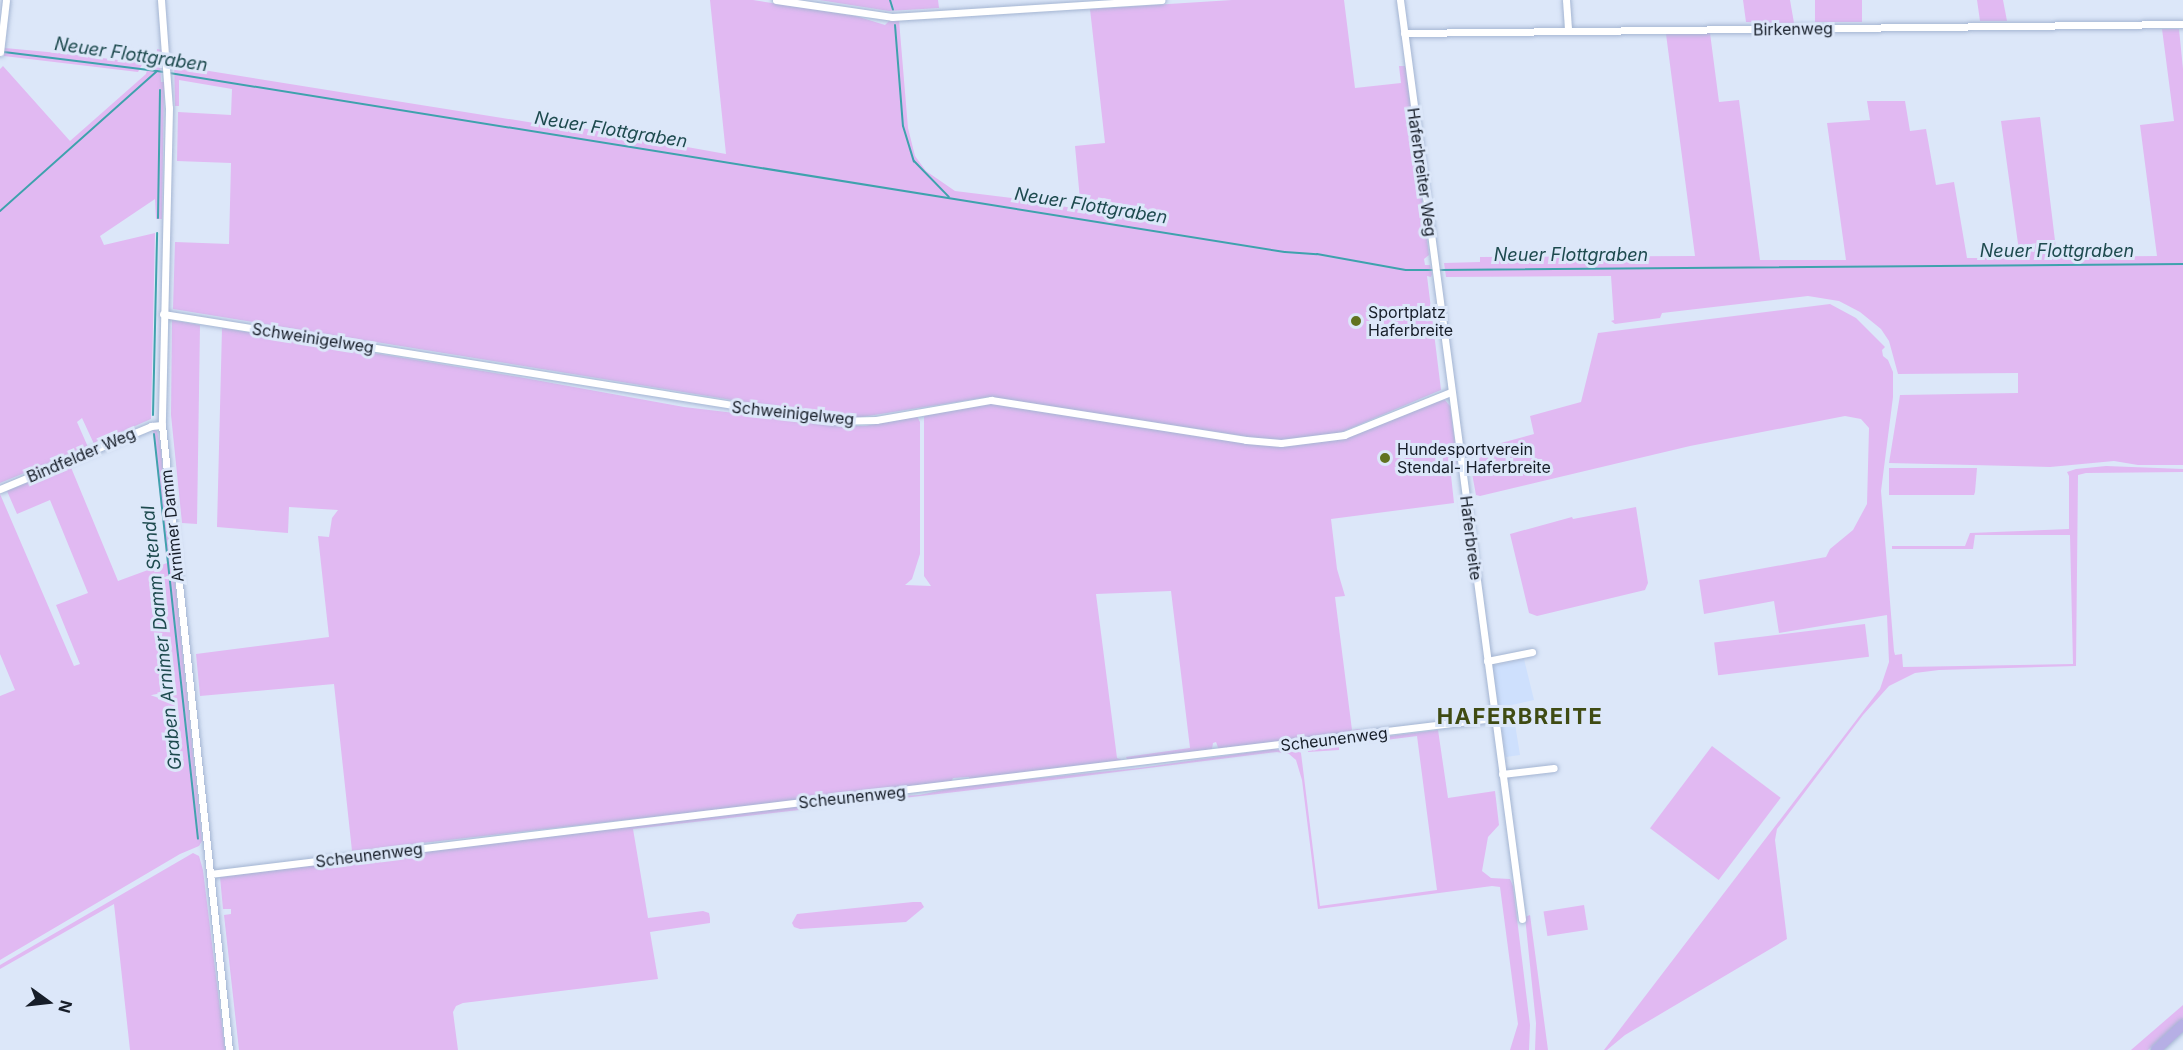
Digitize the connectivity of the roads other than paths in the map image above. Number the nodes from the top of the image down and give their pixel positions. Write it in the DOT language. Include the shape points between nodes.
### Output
graph roads {
  1 [pos="6,0"];
  2 [pos="161,0"];
  3 [pos="776,0"];
  4 [pos="1161,0"];
  5 [pos="1400,0"];
  6 [pos="1566,0"];
  7 [pos="2183,24"];
  8 [pos="1568,30"];
  9 [pos="1404,33"];
  10 [pos="0,52"];
  11 [pos="164,314"];
  12 [pos="1446,344"];
  13 [pos="1451,392"];
  14 [pos="162,425"];
  15 [pos="0,489"];
  16 [pos="1532,652"];
  17 [pos="1487,661"];
  18 [pos="1494,718"];
  19 [pos="1554,768"];
  20 [pos="1502,774"];
  21 [pos="210,874"];
  22 [pos="1522,919"];
  23 [pos="2183,1025"];
  24 [pos="229,1050"];
  25 [pos="2156,1050"];
  1 -- 10 [label="street"];
  2 -- 11 [label="street, Arnimer Damm" via="168,81"];
  3 -- 4 [label="street" via="892,17"];
  5 -- 9 [label="street, Haferbreiter Weg"];
  6 -- 8 [label="street"];
  7 -- 8 [label="street, Birkenweg"];
  8 -- 9 [label="street, Birkenweg"];
  9 -- 12 [label="street, Haferbreiter Weg"];
  11 -- 13 [label="street, Schweinigelweg" via="833,421 876,420 991,400 1281,443 1344,435"];
  11 -- 14 [label="street, Arnimer Damm"];
  12 -- 13 [label="street, Haferbreite"];
  13 -- 17 [label="street, Haferbreite"];
  14 -- 15 [label="street, Bindfelder Weg" via="151,426"];
  14 -- 21 [label="street, Arnimer Damm"];
  16 -- 17 [label="street"];
  17 -- 18 [label="street, Haferbreite"];
  18 -- 20 [label="street, Haferbreite"];
  18 -- 21 [label="street, Scheunenweg"];
  19 -- 20 [label="street"];
  20 -- 22 [label="street, Haferbreite"];
  21 -- 24 [label="street, Arnimer Damm"];
  23 -- 25 [label="main road"];
}
